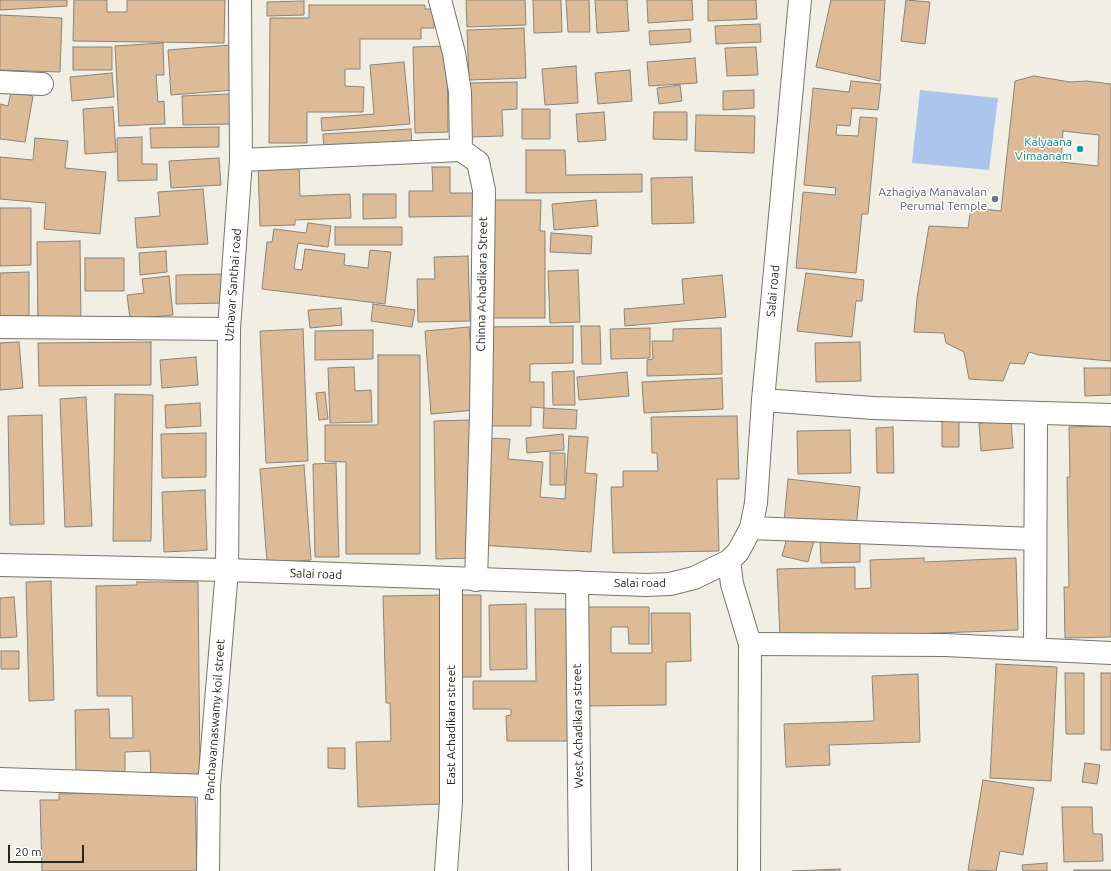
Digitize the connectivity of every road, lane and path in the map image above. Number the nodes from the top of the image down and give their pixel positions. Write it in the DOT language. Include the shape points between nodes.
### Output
graph roads {
  1 [pos="240,0"];
  2 [pos="440,0"];
  3 [pos="800,0"];
  4 [pos="0,82"];
  5 [pos="42,84"];
  6 [pos="461,150"];
  7 [pos="241,160"];
  8 [pos="0,327"];
  9 [pos="229,329"];
  10 [pos="763,400"];
  11 [pos="1036,413"];
  12 [pos="1111,415"];
  13 [pos="751,528"];
  14 [pos="1035,540"];
  15 [pos="729,561"];
  16 [pos="0,565"];
  17 [pos="227,570"];
  18 [pos="451,579"];
  19 [pos="476,580"];
  20 [pos="577,582"];
  21 [pos="750,644"];
  22 [pos="1035,648"];
  23 [pos="1111,653"];
  24 [pos="0,779"];
  25 [pos="209,786"];
  26 [pos="208,871"];
  27 [pos="446,871"];
  28 [pos="580,871"];
  29 [pos="749,871"];
  1 -- 7 [label="street, Uzhavar Santhai road"];
  2 -- 6 [label="street" via="454,53 460,92"];
  3 -- 10 [label="street, Salai road"];
  4 -- 5 [label="street"];
  6 -- 7 [label="street"];
  6 -- 19 [label="street, Chinna Achadikara Street" via="478,162 484,190"];
  7 -- 9 [label="street, Uzhavar Santhai road"];
  8 -- 9 [label="street"];
  9 -- 17 [label="street, Uzhavar Santhai road"];
  10 -- 11 [label="street" via="873,408"];
  10 -- 13 [label="street, Salai road" via="756,503"];
  11 -- 12 [label="street"];
  11 -- 14 [label="street"];
  13 -- 14 [label="street"];
  13 -- 15 [label="street, Salai road" via="738,552"];
  14 -- 22 [label="street"];
  15 -- 20 [label="street, Salai road" via="694,578 670,584"];
  15 -- 21 [label="street" via="732,584"];
  16 -- 17 [label="street, Salai road"];
  17 -- 18 [label="street, Salai road"];
  17 -- 25 [label="street, Panchavarnaswamy koil street"];
  18 -- 19 [label="street, Salai road"];
  18 -- 27 [label="street, East Achadikara street" via="451,801"];
  19 -- 20 [label="street, Salai road"];
  20 -- 28 [label="street, West Achadikara street"];
  21 -- 22 [label="street"];
  21 -- 29 [label="street"];
  22 -- 23 [label="street"];
  24 -- 25 [label="street"];
  25 -- 26 [label="street, Panchavarnaswamy koil street"];
}
